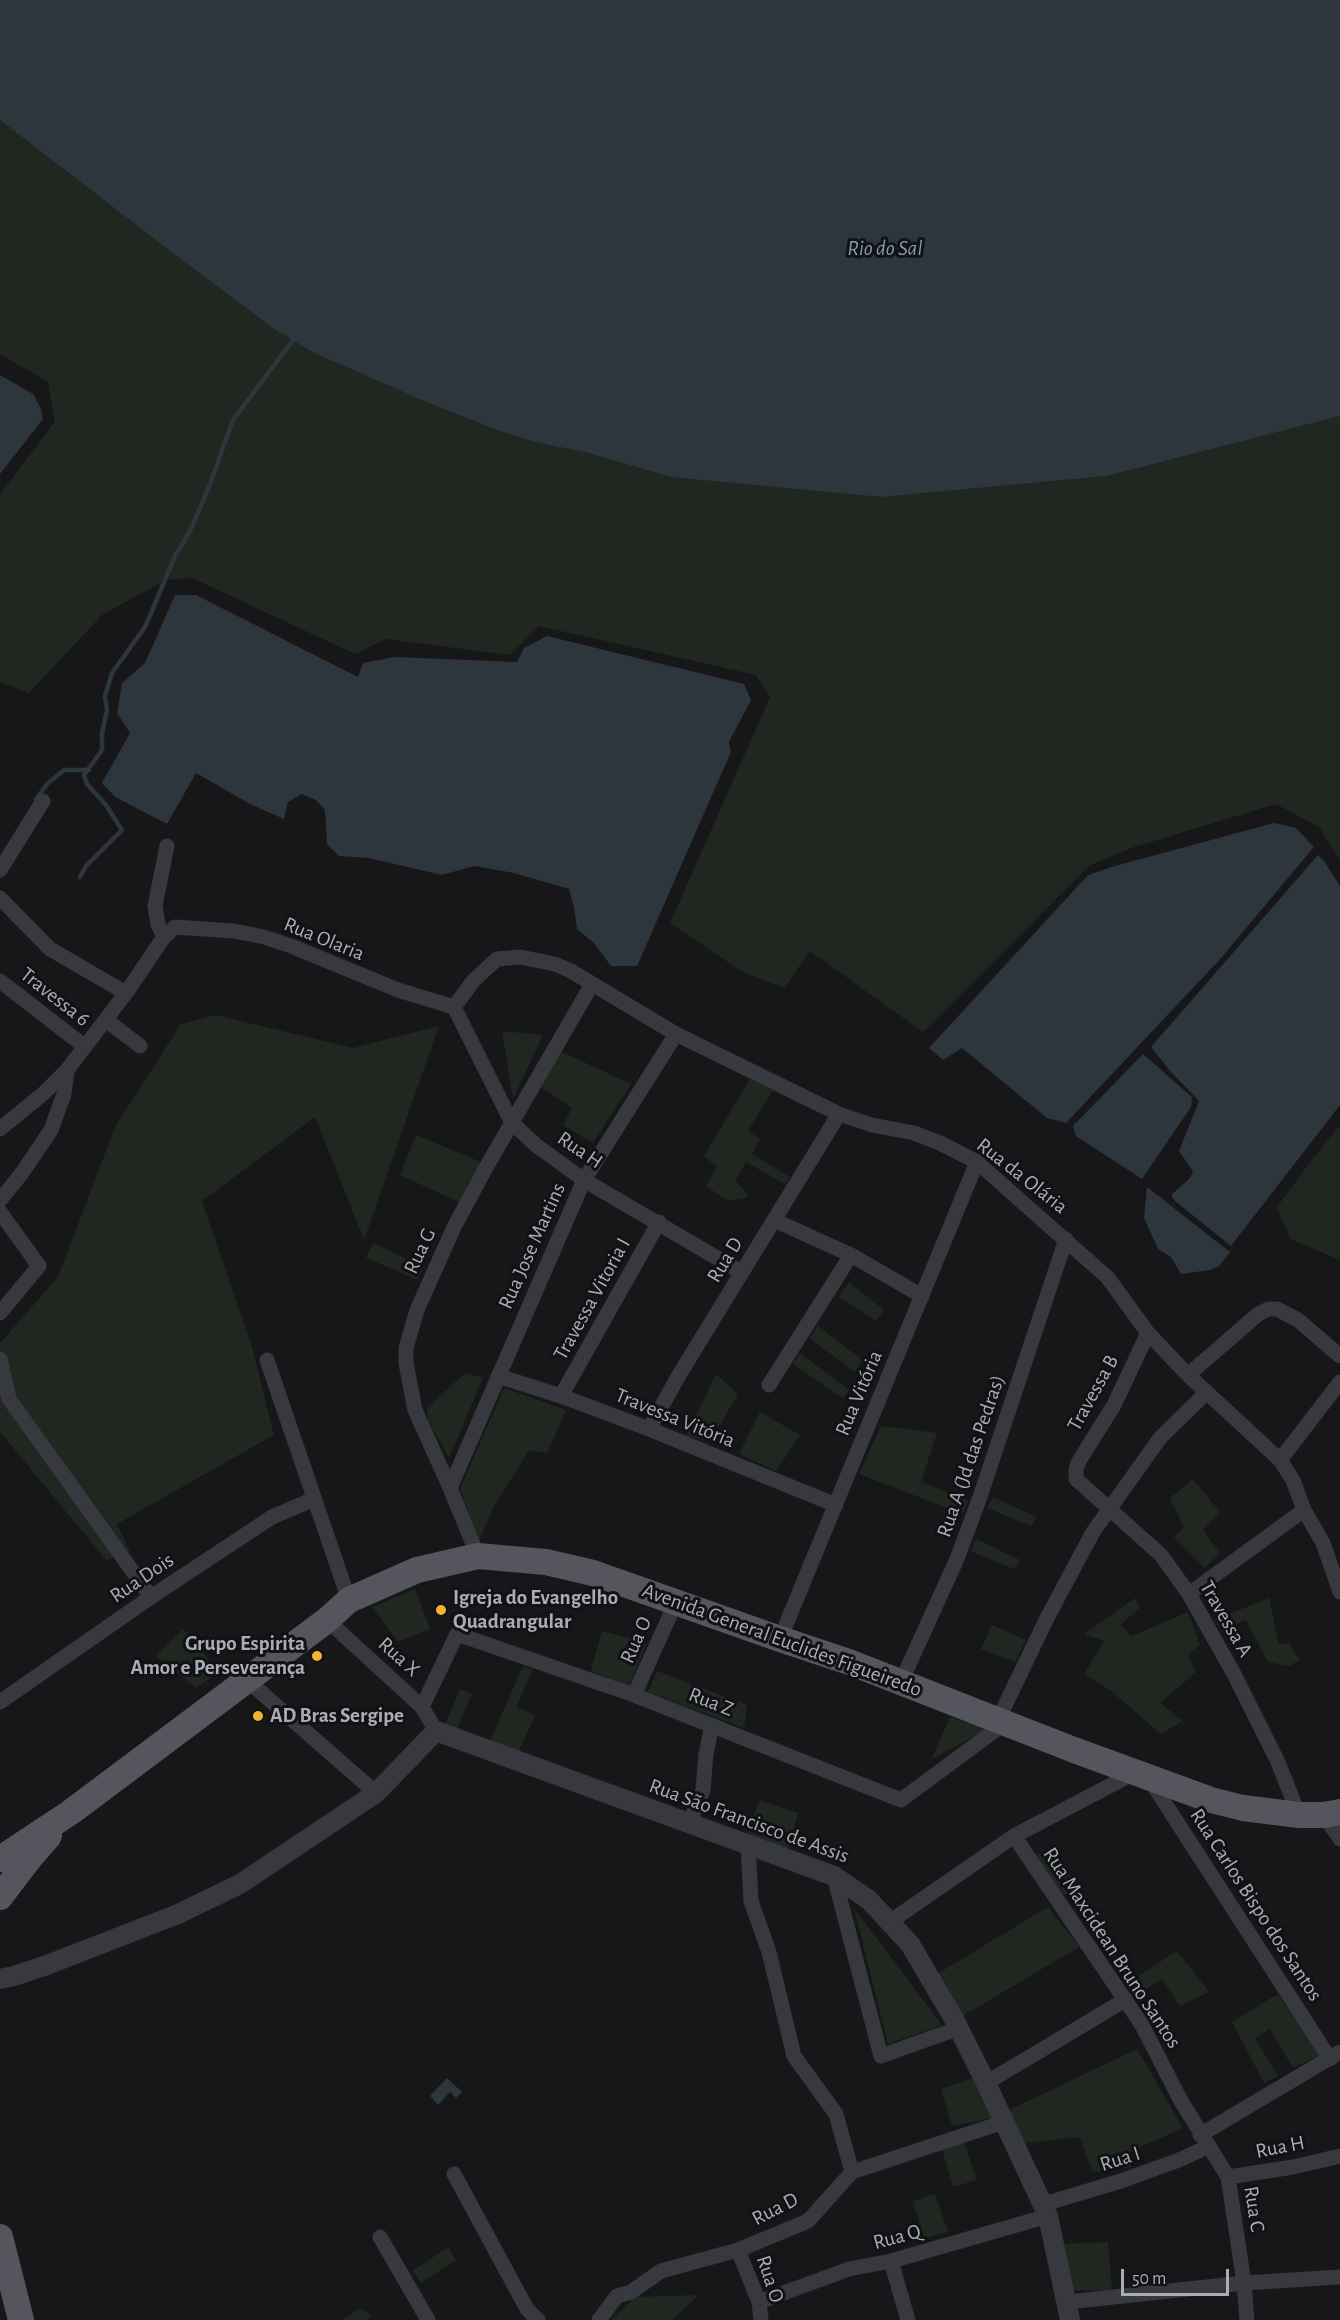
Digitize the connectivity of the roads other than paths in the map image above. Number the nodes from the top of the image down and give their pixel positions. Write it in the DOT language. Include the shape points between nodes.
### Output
graph roads {
  1 [pos="43,801"];
  2 [pos="167,846"];
  3 [pos="0,870"];
  4 [pos="0,898"];
  5 [pos="170,932"];
  6 [pos="0,981"];
  7 [pos="592,984"];
  8 [pos="126,993"];
  9 [pos="454,1007"];
  10 [pos="106,1020"];
  11 [pos="676,1034"];
  12 [pos="84,1046"];
  13 [pos="140,1046"];
  14 [pos="67,1070"];
  15 [pos="839,1114"];
  16 [pos="512,1123"];
  17 [pos="0,1129"];
  18 [pos="976,1162"];
  19 [pos="584,1180"];
  20 [pos="3,1189"];
  21 [pos="0,1212"];
  22 [pos="774,1220"];
  23 [pos="659,1222"];
  24 [pos="1066,1239"];
  25 [pos="851,1255"];
  26 [pos="741,1272"];
  27 [pos="922,1296"];
  28 [pos="0,1313"];
  29 [pos="1148,1333"];
  30 [pos="1340,1356"];
  31 [pos="0,1359"];
  32 [pos="267,1360"];
  33 [pos="1188,1375"];
  34 [pos="498,1376"];
  35 [pos="1340,1382"];
  36 [pos="769,1385"];
  37 [pos="1207,1392"];
  38 [pos="561,1396"];
  39 [pos="649,1429"];
  40 [pos="1280,1460"];
  41 [pos="1075,1474"];
  42 [pos="450,1488"];
  43 [pos="314,1499"];
  44 [pos="836,1505"];
  45 [pos="1108,1508"];
  46 [pos="1304,1510"];
  47 [pos="478,1556"];
  48 [pos="1340,1592"];
  49 [pos="1189,1594"];
  50 [pos="151,1597"];
  51 [pos="349,1600"];
  52 [pos="676,1602"];
  53 [pos="327,1620"];
  54 [pos="780,1640"];
  55 [pos="247,1680"];
  56 [pos="901,1682"];
  57 [pos="634,1695"];
  58 [pos="0,1702"];
  59 [pos="422,1707"];
  60 [pos="1002,1721"];
  61 [pos="712,1725"];
  62 [pos="436,1731"];
  63 [pos="1142,1773"];
  64 [pos="376,1793"];
  65 [pos="72,1812"];
  66 [pos="1321,1814"];
  67 [pos="689,1824"];
  68 [pos="1014,1836"];
  69 [pos="1340,1839"];
  70 [pos="748,1845"];
  71 [pos="0,1859"];
  72 [pos="834,1876"];
  73 [pos="0,1897"];
  74 [pos="891,1921"];
  75 [pos="0,1979"];
  76 [pos="1125,2000"];
  77 [pos="958,2028"];
  78 [pos="1335,2056"];
  79 [pos="986,2083"];
  80 [pos="1004,2122"];
  81 [pos="1204,2141"];
  82 [pos="1340,2156"];
  83 [pos="852,2172"];
  84 [pos="454,2174"];
  85 [pos="1228,2176"];
  86 [pos="1046,2210"];
  87 [pos="0,2237"];
  88 [pos="380,2237"];
  89 [pos="738,2250"];
  90 [pos="891,2261"];
  91 [pos="1340,2277"];
  92 [pos="1244,2283"];
  93 [pos="759,2302"];
  94 [pos="1069,2311"];
  95 [pos="21,2320"];
  96 [pos="428,2320"];
  97 [pos="538,2320"];
  98 [pos="599,2320"];
  99 [pos="761,2320"];
  100 [pos="908,2320"];
  101 [pos="1246,2320"];
  1 -- 3 [label="street"];
  2 -- 5 [label="street" via="155,906 158,924"];
  4 -- 8 [label="street" via="50,949"];
  5 -- 8 [label="street"];
  5 -- 9 [label="street, Rua Olaria" via="234,931 264,938 398,990"];
  6 -- 12 [label="street, Travessa 6"];
  7 -- 9 [label="street, Rua da Olária" via="555,964 503,956 483,970"];
  7 -- 11 [label="street, Rua da Olária"];
  7 -- 16 [label="street, Rua G"];
  8 -- 10 [label="street"];
  9 -- 16 [label="street, Rua H"];
  10 -- 12 [label="street"];
  10 -- 13 [label="street"];
  11 -- 15 [label="street, Rua da Olária"];
  11 -- 19 [label="street, Rua Jose Martins"];
  12 -- 14 [label="street"];
  14 -- 17 [label="street"];
  14 -- 20 [label="street" via="57,1117 33,1157"];
  15 -- 18 [label="street, Rua da Olária" via="914,1133"];
  15 -- 22 [label="street, Rua D"];
  16 -- 19 [label="street, Rua H"];
  16 -- 42 [label="street, Rua G" via="454,1227 427,1286 406,1348 415,1410"];
  18 -- 24 [label="street, Rua da Olária"];
  18 -- 27 [label="street, Rua Vitória"];
  19 -- 23 [label="street, Rua H"];
  19 -- 34 [label="street, Rua Jose Martins"];
  21 -- 28 [label="street" via="39,1266"];
  22 -- 25 [label="street"];
  22 -- 26 [label="street, Rua D"];
  23 -- 26 [label="street, Rua H"];
  23 -- 38 [label="street, Travessa Vitoria I"];
  24 -- 29 [label="street, Rua da Olária" via="1121,1292"];
  24 -- 56 [label="street, Rua A (Jd das Pedras)" via="957,1559"];
  25 -- 27 [label="street"];
  25 -- 36 [label="street"];
  26 -- 39 [label="street, Rua D"];
  27 -- 44 [label="street, Rua Vitória"];
  29 -- 33 [label="street, Rua da Olária"];
  29 -- 41 [label="street, Travessa B" via="1114,1406 1078,1461"];
  30 -- 33 [label="street" via="1298,1320 1277,1309 1268,1309"];
  31 -- 50 [label="street" via="9,1399"];
  32 -- 43 [label="street"];
  33 -- 37 [label="street, Rua da Olária"];
  34 -- 38 [label="street, Travessa Vitória"];
  34 -- 42 [label="street, Rua Jose Martins"];
  35 -- 40 [label="street"];
  37 -- 40 [label="street, Rua da Olária"];
  37 -- 45 [label="street" via="1160,1438"];
  38 -- 39 [label="street, Travessa Vitória"];
  39 -- 44 [label="street, Travessa Vitória"];
  40 -- 46 [label="street, Rua da Olária" via="1293,1480"];
  41 -- 45 [label="street, Travessa A" via="1080,1484"];
  42 -- 47 [label="street, Rua G"];
  43 -- 50 [label="street, Rua Dois" via="273,1517"];
  43 -- 51 [label="street"];
  44 -- 54 [label="street, Rua Vitória"];
  45 -- 49 [label="street, Travessa A" via="1161,1555"];
  45 -- 60 [label="street" via="1047,1618"];
  46 -- 48 [label="street, Rua da Olária" via="1323,1543"];
  46 -- 49 [label="street"];
  47 -- 51 [label="main road, Avenida General Euclides Figueiredo" via="417,1570"];
  47 -- 52 [label="main road, Avenida General Euclides Figueiredo" via="568,1566"];
  49 -- 66 [label="street, Travessa A" via="1263,1732"];
  50 -- 58 [label="street, Rua Dois"];
  51 -- 53 [label="main road, Avenida General Euclides Figueiredo"];
  52 -- 54 [label="main road, Avenida General Euclides Figueiredo"];
  52 -- 57 [label="street, Rua O"];
  53 -- 55 [label="main road, Avenida General Euclides Figueiredo"];
  53 -- 59 [label="street, Rua X"];
  54 -- 56 [label="main road, Avenida General Euclides Figueiredo"];
  55 -- 64 [label="street"];
  55 -- 65 [label="main road, Avenida General Euclides Figueiredo"];
  56 -- 60 [label="main road, Avenida General Euclides Figueiredo"];
  57 -- 59 [label="street, Rua Z" via="457,1634"];
  57 -- 61 [label="street, Rua Z"];
  59 -- 62 [label="street, Rua X"];
  60 -- 61 [label="street, Rua Z" via="901,1800"];
  60 -- 63 [label="main road, Avenida General Euclides Figueiredo"];
  61 -- 67 [label="street" via="703,1790"];
  62 -- 64 [label="street"];
  62 -- 67 [label="street, Rua São Francisco de Assis"];
  63 -- 66 [label="main road, Avenida General Euclides Figueiredo" via="1243,1808"];
  63 -- 68 [label="street"];
  63 -- 78 [label="street, Rua Carlos Bispo dos Santos"];
  64 -- 75 [label="street" via="240,1884 178,1914"];
  65 -- 71 [label="main road, Avenida General Euclides Figueiredo"];
  65 -- 73 [label="main road, Avenida General Euclides Figueiredo"];
  66 -- 69 [label="street, Travessa A"];
  67 -- 70 [label="street, Rua São Francisco de Assis"];
  68 -- 74 [label="street"];
  68 -- 76 [label="street, Rua Maxcidean Bruno Santos"];
  70 -- 72 [label="street, Rua São Francisco de Assis"];
  70 -- 83 [label="street" via="751,1901 769,1952 794,2056 836,2114"];
  72 -- 74 [label="street, Rua São Francisco de Assis" via="859,1891"];
  72 -- 77 [label="street" via="881,2056"];
  74 -- 77 [label="street, Rua São Francisco de Assis" via="909,1944"];
  76 -- 79 [label="street"];
  76 -- 81 [label="street, Rua Maxcidean Bruno Santos"];
  77 -- 79 [label="street, Rua São Francisco de Assis"];
  78 -- 81 [label="street, Rua I"];
  79 -- 80 [label="street, Rua São Francisco de Assis"];
  80 -- 83 [label="street, Rua D"];
  80 -- 86 [label="street, Rua São Francisco de Assis"];
  81 -- 85 [label="street, Rua C"];
  81 -- 86 [label="street, Rua I" via="1179,2160"];
  82 -- 85 [label="street, Rua H"];
  83 -- 89 [label="street, Rua D" via="808,2221"];
  84 -- 97 [label="street" via="526,2309"];
  85 -- 92 [label="street, Rua C"];
  86 -- 90 [label="street, Rua Q"];
  86 -- 94 [label="street, Rua São Francisco de Assis"];
  87 -- 95 [label="main road"];
  88 -- 96 [label="street"];
  89 -- 93 [label="street, Rua O"];
  89 -- 98 [label="street, Rua D" via="661,2271 631,2292 617,2296"];
  90 -- 93 [label="street, Rua Q" via="849,2270"];
  90 -- 100 [label="street"];
  91 -- 92 [label="street"];
  92 -- 94 [label="street"];
  92 -- 101 [label="street, Rua C"];
  93 -- 99 [label="street, Rua O"];
}
